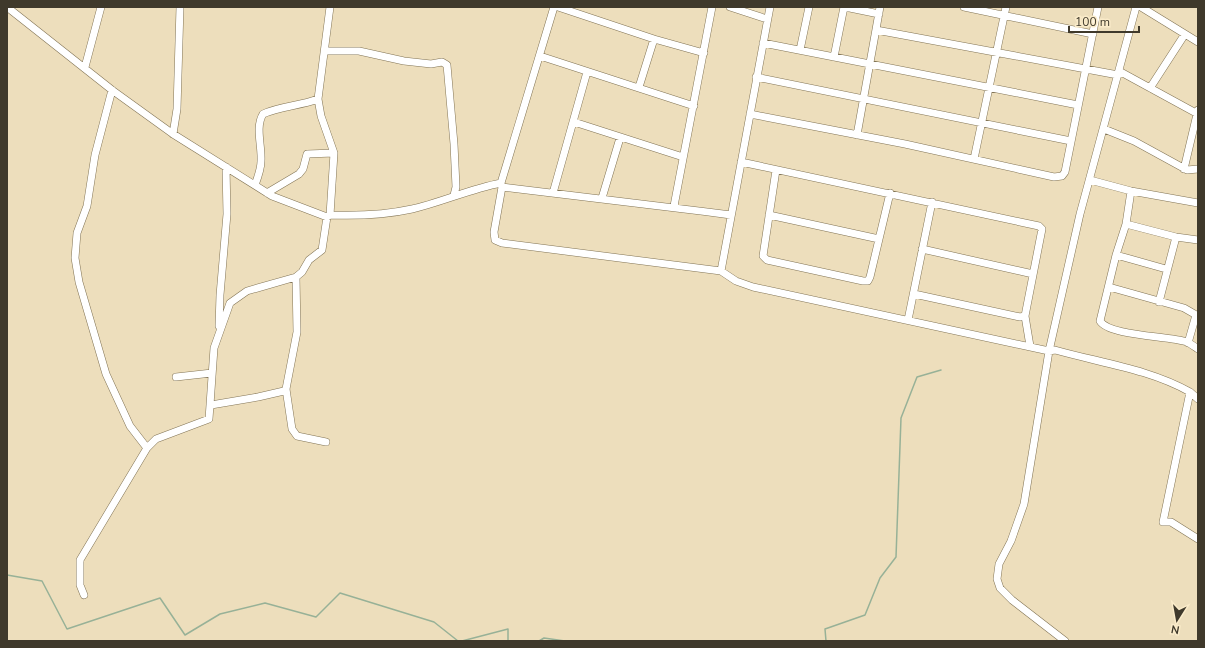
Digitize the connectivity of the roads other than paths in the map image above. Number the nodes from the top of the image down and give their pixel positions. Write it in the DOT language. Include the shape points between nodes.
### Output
graph roads {
  1 [pos="7,7"];
  2 [pos="101,7"];
  3 [pos="180,7"];
  4 [pos="330,7"];
  5 [pos="554,7"];
  6 [pos="558,7"];
  7 [pos="712,7"];
  8 [pos="730,7"];
  9 [pos="770,7"];
  10 [pos="809,7"];
  11 [pos="844,7"];
  12 [pos="964,7"];
  13 [pos="1006,7"];
  14 [pos="1098,7"];
  15 [pos="1136,7"];
  16 [pos="1141,7"];
  17 [pos="880,10"];
  18 [pos="1004,16"];
  19 [pos="767,19"];
  20 [pos="876,30"];
  21 [pos="1093,34"];
  22 [pos="1185,34"];
  23 [pos="654,39"];
  24 [pos="1198,42"];
  25 [pos="763,43"];
  26 [pos="325,50"];
  27 [pos="800,50"];
  28 [pos="704,53"];
  29 [pos="996,54"];
  30 [pos="540,56"];
  31 [pos="834,57"];
  32 [pos="870,63"];
  33 [pos="85,67"];
  34 [pos="1085,71"];
  35 [pos="587,72"];
  36 [pos="1118,73"];
  37 [pos="756,77"];
  38 [pos="639,87"];
  39 [pos="989,87"];
  40 [pos="1150,88"];
  41 [pos="112,90"];
  42 [pos="318,99"];
  43 [pos="864,100"];
  44 [pos="1078,105"];
  45 [pos="694,106"];
  46 [pos="1197,111"];
  47 [pos="750,114"];
  48 [pos="574,122"];
  49 [pos="982,124"];
  50 [pos="1104,129"];
  51 [pos="173,134"];
  52 [pos="857,134"];
  53 [pos="620,138"];
  54 [pos="1071,141"];
  55 [pos="334,153"];
  56 [pos="683,157"];
  57 [pos="974,159"];
  58 [pos="741,162"];
  59 [pos="226,167"];
  60 [pos="1184,168"];
  61 [pos="1198,169"];
  62 [pos="776,170"];
  63 [pos="1090,180"];
  64 [pos="255,185"];
  65 [pos="501,185"];
  66 [pos="1131,191"];
  67 [pos="268,193"];
  68 [pos="553,193"];
  69 [pos="890,193"];
  70 [pos="454,196"];
  71 [pos="602,198"];
  72 [pos="932,202"];
  73 [pos="1198,203"];
  74 [pos="674,206"];
  75 [pos="731,215"];
  76 [pos="769,215"];
  77 [pos="328,216"];
  78 [pos="1126,224"];
  79 [pos="1176,237"];
  80 [pos="879,239"];
  81 [pos="1198,240"];
  82 [pos="922,250"];
  83 [pos="1116,256"];
  84 [pos="1166,269"];
  85 [pos="721,270"];
  86 [pos="1033,274"];
  87 [pos="296,277"];
  88 [pos="1109,287"];
  89 [pos="914,294"];
  90 [pos="1159,302"];
  91 [pos="1025,316"];
  92 [pos="1197,316"];
  93 [pos="908,320"];
  94 [pos="219,333"];
  95 [pos="1188,342"];
  96 [pos="1030,346"];
  97 [pos="1198,349"];
  98 [pos="1049,351"];
  99 [pos="212,373"];
  100 [pos="176,377"];
  101 [pos="286,389"];
  102 [pos="1190,392"];
  103 [pos="1198,399"];
  104 [pos="211,405"];
  105 [pos="326,442"];
  106 [pos="147,448"];
  107 [pos="1198,539"];
  108 [pos="84,595"];
  109 [pos="1066,641"];
  1 -- 33 [label="street"];
  2 -- 33 [label="street"];
  3 -- 51 [label="street" via="177,109"];
  4 -- 26 [label="street"];
  5 -- 30 [label="street"];
  6 -- 23 [label="street"];
  7 -- 28 [label="street"];
  8 -- 19 [label="street"];
  9 -- 19 [label="street"];
  10 -- 27 [label="street"];
  11 -- 17 [label="street"];
  11 -- 31 [label="street"];
  12 -- 18 [label="street"];
  13 -- 18 [label="street"];
  14 -- 21 [label="street"];
  15 -- 36 [label="street"];
  16 -- 22 [label="street"];
  17 -- 20 [label="street"];
  18 -- 21 [label="street"];
  18 -- 29 [label="street"];
  19 -- 25 [label="street"];
  20 -- 29 [label="street"];
  20 -- 32 [label="street"];
  21 -- 34 [label="street"];
  22 -- 24 [label="street"];
  22 -- 40 [label="street"];
  23 -- 28 [label="street"];
  23 -- 38 [label="street"];
  25 -- 27 [label="street"];
  25 -- 37 [label="street"];
  26 -- 42 [label="street"];
  26 -- 70 [label="street" via="359,51 404,61 431,64 442,62 448,65 456,187"];
  27 -- 31 [label="street"];
  28 -- 45 [label="street"];
  29 -- 34 [label="street"];
  29 -- 39 [label="street"];
  30 -- 35 [label="street"];
  30 -- 65 [label="street"];
  31 -- 32 [label="street"];
  32 -- 39 [label="street"];
  32 -- 43 [label="street"];
  33 -- 41 [label="street"];
  34 -- 36 [label="street"];
  34 -- 44 [label="street"];
  35 -- 38 [label="street"];
  35 -- 48 [label="street"];
  36 -- 40 [label="street"];
  36 -- 50 [label="street"];
  37 -- 43 [label="street"];
  37 -- 47 [label="street"];
  38 -- 45 [label="street"];
  39 -- 44 [label="street"];
  39 -- 49 [label="street"];
  40 -- 46 [label="street"];
  41 -- 51 [label="street"];
  41 -- 106 [label="street" via="95,155 88,200 77,233 75,258 78,282 106,374 130,426"];
  42 -- 55 [label="street"];
  42 -- 64 [label="street" via="306,104 276,108 263,114 259,124 262,160"];
  43 -- 49 [label="street"];
  43 -- 52 [label="street"];
  44 -- 54 [label="street"];
  45 -- 56 [label="street"];
  46 -- 60 [label="street"];
  47 -- 52 [label="street"];
  47 -- 58 [label="street"];
  48 -- 53 [label="street"];
  48 -- 68 [label="street"];
  49 -- 54 [label="street"];
  49 -- 57 [label="street"];
  50 -- 60 [label="street" via="1134,141"];
  50 -- 63 [label="street"];
  51 -- 59 [label="street"];
  52 -- 57 [label="street"];
  53 -- 56 [label="street"];
  53 -- 71 [label="street"];
  54 -- 57 [label="street" via="1062,176 1054,177"];
  55 -- 67 [label="street" via="308,154 299,174"];
  55 -- 77 [label="street"];
  56 -- 74 [label="street"];
  58 -- 62 [label="street"];
  58 -- 75 [label="street"];
  59 -- 64 [label="street"];
  59 -- 94 [label="street" via="227,214"];
  60 -- 61 [label="street"];
  62 -- 69 [label="street"];
  62 -- 76 [label="street"];
  63 -- 66 [label="street"];
  63 -- 98 [label="street" via="1068,262"];
  64 -- 67 [label="street"];
  65 -- 68 [label="street"];
  65 -- 70 [label="street"];
  65 -- 85 [label="street" via="494,232 495,240 502,243"];
  66 -- 73 [label="street"];
  66 -- 78 [label="street"];
  67 -- 77 [label="street" via="298,207"];
  68 -- 71 [label="street"];
  69 -- 72 [label="street"];
  69 -- 80 [label="street"];
  70 -- 77 [label="street" via="390,213"];
  71 -- 74 [label="street"];
  72 -- 82 [label="street"];
  72 -- 86 [label="street" via="1039,226 1042,229"];
  74 -- 75 [label="street"];
  75 -- 85 [label="street"];
  76 -- 80 [label="street"];
  76 -- 80 [label="street" via="763,251 763,256 767,260 863,281 868,281 870,277"];
  77 -- 87 [label="street" via="322,250 309,260"];
  78 -- 79 [label="street"];
  78 -- 83 [label="street"];
  79 -- 81 [label="street"];
  79 -- 84 [label="street"];
  82 -- 86 [label="street"];
  82 -- 89 [label="street"];
  83 -- 84 [label="street"];
  83 -- 88 [label="street"];
  84 -- 90 [label="street"];
  85 -- 93 [label="street" via="736,281 754,287"];
  86 -- 91 [label="street"];
  87 -- 94 [label="street" via="258,286 238,296 230,303"];
  87 -- 101 [label="street" via="297,332"];
  88 -- 90 [label="street"];
  88 -- 95 [label="street" via="1100,321 1102,324 1110,329"];
  89 -- 91 [label="street"];
  89 -- 93 [label="street"];
  90 -- 92 [label="street" via="1184,308"];
  91 -- 96 [label="street"];
  92 -- 95 [label="street"];
  93 -- 96 [label="street"];
  94 -- 99 [label="street" via="214,348"];
  95 -- 97 [label="street"];
  96 -- 98 [label="street"];
  98 -- 102 [label="street" via="1056,350 1141,371"];
  98 -- 109 [label="street" via="1024,504 1011,541 999,564 997,579 1000,588 1012,600"];
  99 -- 100 [label="street"];
  99 -- 104 [label="street"];
  101 -- 104 [label="street"];
  101 -- 105 [label="street" via="294,434"];
  102 -- 103 [label="street"];
  102 -- 107 [label="street" via="1163,522 1171,522"];
  104 -- 106 [label="street" via="209,419 156,439"];
  106 -- 108 [label="street" via="80,560 80,584"];
}
